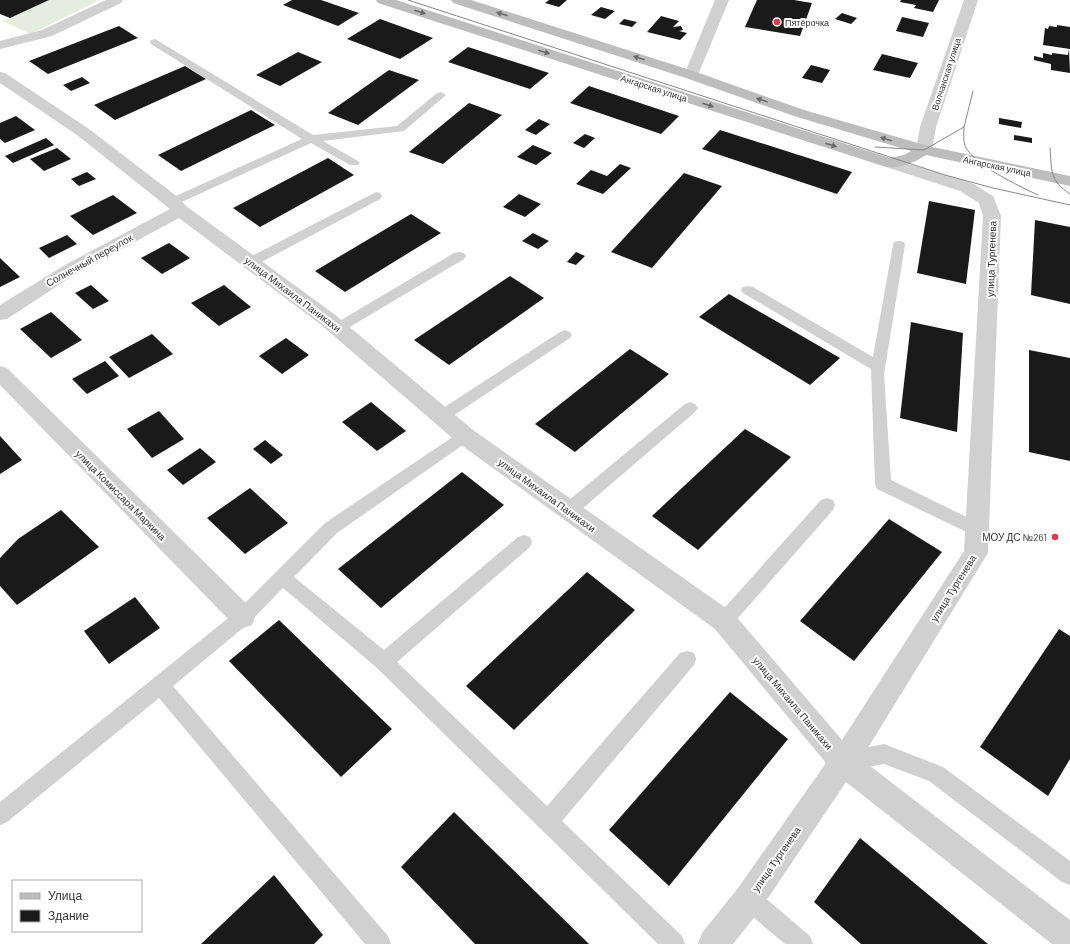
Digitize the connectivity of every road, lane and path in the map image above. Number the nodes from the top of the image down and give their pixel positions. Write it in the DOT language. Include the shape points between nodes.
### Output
graph roads {
  1 [pos="116,0"];
  2 [pos="383,0"];
  3 [pos="461,0"];
  4 [pos="722,0"];
  5 [pos="970,0"];
  6 [pos="442,19"];
  7 [pos="155,42"];
  8 [pos="0,45"];
  9 [pos="691,75"];
  10 [pos="0,76"];
  11 [pos="441,95"];
  12 [pos="311,139"];
  13 [pos="924,150"];
  14 [pos="354,163"];
  15 [pos="903,164"];
  16 [pos="1070,180"];
  17 [pos="376,196"];
  18 [pos="177,206"];
  19 [pos="899,245"];
  20 [pos="459,256"];
  21 [pos="250,262"];
  22 [pos="748,290"];
  23 [pos="0,314"];
  24 [pos="338,328"];
  25 [pos="565,335"];
  26 [pos="878,367"];
  27 [pos="0,373"];
  28 [pos="690,408"];
  29 [pos="442,416"];
  30 [pos="465,436"];
  31 [pos="827,505"];
  32 [pos="568,510"];
  33 [pos="977,530"];
  34 [pos="524,542"];
  35 [pos="282,577"];
  36 [pos="243,617"];
  37 [pos="724,621"];
  38 [pos="688,659"];
  39 [pos="384,662"];
  40 [pos="160,685"];
  41 [pos="843,762"];
  42 [pos="0,815"];
  43 [pos="548,821"];
  44 [pos="1070,874"];
  45 [pos="749,899"];
  46 [pos="1070,939"];
  47 [pos="380,944"];
  48 [pos="674,944"];
  49 [pos="713,944"];
  50 [pos="802,944"];
  1 -- 8 [label="street" via="47,33"];
  2 -- 6 [label="main road, Ангарская улица, one-way"];
  3 -- 6 [label="main road"];
  9 -- 3 [label="main road, Ангарская улица, one-way"];
  4 -- 9 [label="street"];
  5 -- 13 [label="street, Волчанская улица" via="928,127"];
  6 -- 15 [label="main road, Ангарская улица, one-way"];
  7 -- 12 [label="lane"];
  13 -- 9 [label="main road, Ангарская улица, one-way" via="799,113"];
  10 -- 18 [label="street, улица Михаила Паникахи" via="83,132"];
  11 -- 12 [label="lane" via="400,129"];
  12 -- 14 [label="lane"];
  12 -- 18 [label="lane"];
  13 -- 15 [label="main road"];
  13 -- 16 [label="main road, Ангарская улица"];
  15 -- 33 [label="street, улица Тургенева" via="966,187 987,200 992,216"];
  17 -- 21 [label="lane"];
  18 -- 21 [label="street, улица Михаила Паникахи"];
  18 -- 23 [label="street, Солнечный переулок"];
  19 -- 26 [label="lane"];
  20 -- 24 [label="lane"];
  21 -- 24 [label="street, улица Михаила Паникахи"];
  22 -- 26 [label="lane"];
  24 -- 29 [label="street, улица Михаила Паникахи"];
  25 -- 29 [label="lane"];
  26 -- 33 [label="lane" via="883,484"];
  27 -- 36 [label="street, улица Комиссара Маркина"];
  28 -- 32 [label="lane"];
  29 -- 30 [label="street, улица Михаила Паникахи"];
  30 -- 32 [label="street, улица Михаила Паникахи"];
  30 -- 35 [label="lane" via="331,528"];
  31 -- 37 [label="lane"];
  32 -- 37 [label="street, улица Михаила Паникахи"];
  33 -- 41 [label="street, улица Тургенева" via="976,553"];
  34 -- 39 [label="lane"];
  35 -- 36 [label="lane"];
  35 -- 39 [label="lane"];
  36 -- 40 [label="lane"];
  37 -- 41 [label="street, улица Михаила Паникахи"];
  38 -- 43 [label="lane"];
  39 -- 43 [label="lane"];
  40 -- 42 [label="lane"];
  40 -- 47 [label="lane"];
  41 -- 44 [label="lane" via="884,754 936,774"];
  41 -- 45 [label="street, улица Тургенева"];
  41 -- 46 [label="street, улица Михаила Паникахи"];
  43 -- 48 [label="lane"];
  45 -- 49 [label="street, улица Тургенева"];
  45 -- 50 [label="lane"];
}
